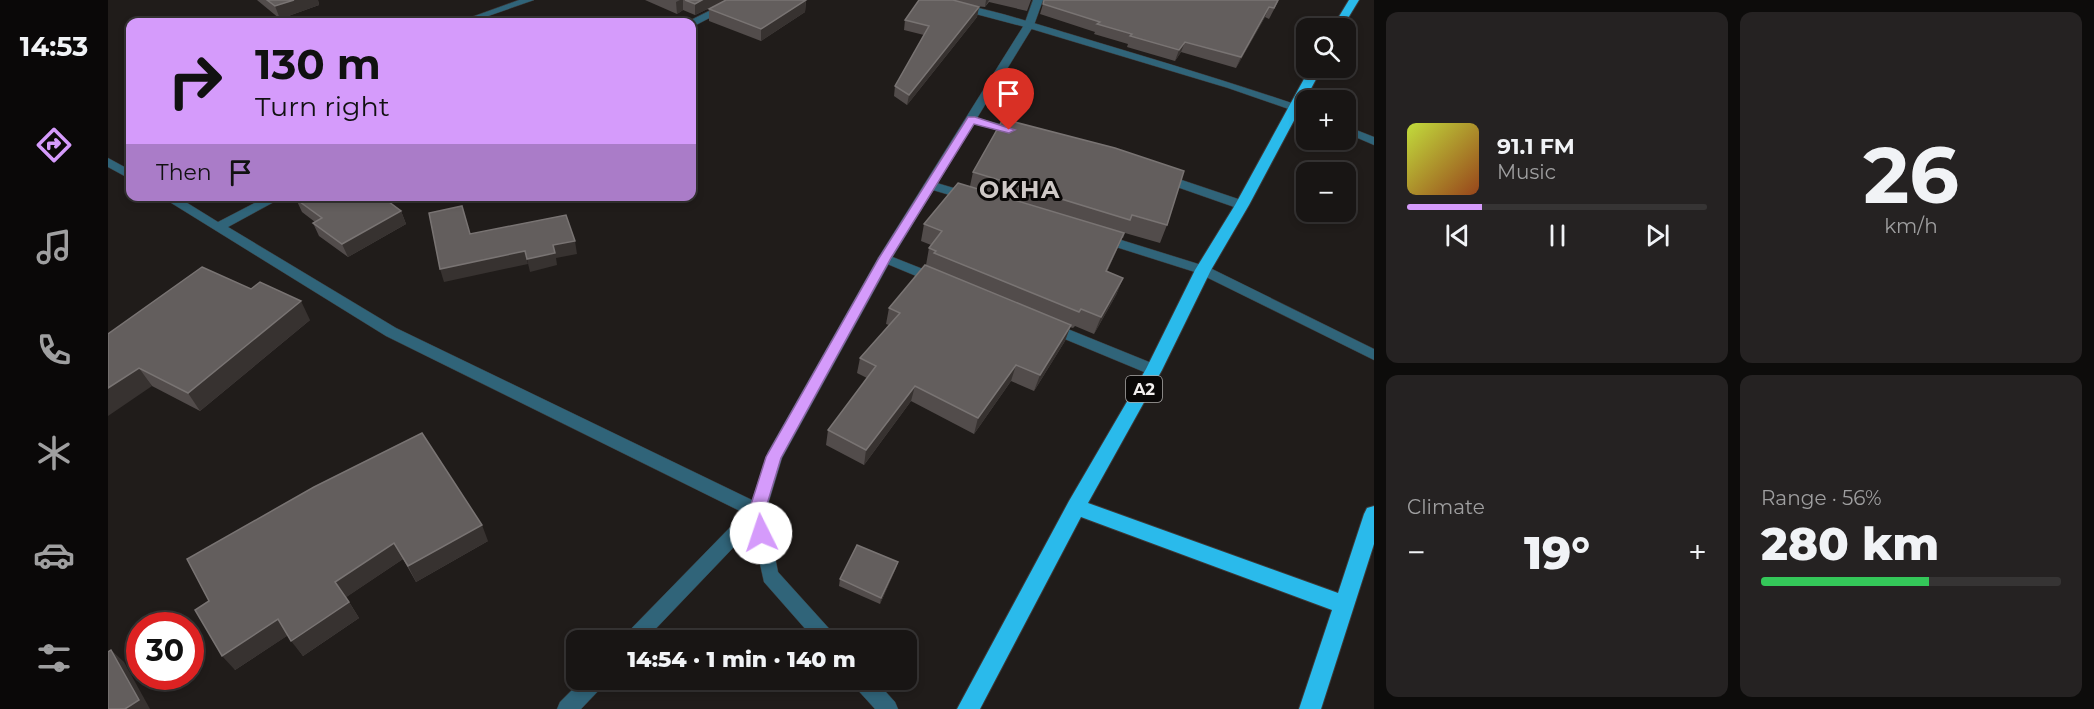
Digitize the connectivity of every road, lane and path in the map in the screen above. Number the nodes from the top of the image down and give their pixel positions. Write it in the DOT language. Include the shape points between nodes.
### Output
graph roads {
  1 [pos="529,0"];
  2 [pos="740,0"];
  3 [pos="928,0"];
  4 [pos="1038,0"];
  5 [pos="1354,0"];
  6 [pos="475,18"];
  7 [pos="1343,18"];
  8 [pos="696,21"];
  9 [pos="1029,25"];
  10 [pos="1296,109"];
  11 [pos="1296,117"];
  12 [pos="972,120"];
  13 [pos="1356,133"];
  14 [pos="1026,134"];
  15 [pos="1374,141"];
  16 [pos="126,160"];
  17 [pos="111,164"];
  18 [pos="126,173"];
  19 [pos="1152,174"];
  20 [pos="930,185"];
  21 [pos="174,201"];
  22 [pos="269,201"];
  23 [pos="987,202"];
  24 [pos="1242,205"];
  25 [pos="218,227"];
  26 [pos="1089,234"];
  27 [pos="885,258"];
  28 [pos="1203,270"];
  29 [pos="950,285"];
  30 [pos="1036,321"];
  31 [pos="1374,355"];
  32 [pos="1154,370"];
  33 [pos="1076,507"];
  34 [pos="757,511"];
  35 [pos="1374,514"];
  36 [pos="1344,605"];
  37 [pos="643,630"];
  38 [pos="818,630"];
  39 [pos="585,690"];
  40 [pos="871,690"];
  41 [pos="567,709"];
  42 [pos="888,709"];
  43 [pos="968,709"];
  44 [pos="1310,709"];
  1 -- 6 [label="street"];
  2 -- 8 [label="street"];
  3 -- 9 [label="street"];
  4 -- 9 [label="street"];
  5 -- 7 [label="highway"];
  9 -- 10 [label="street"];
  9 -- 12 [label="street"];
  11 -- 24 [label="highway, A2"];
  12 -- 14 [label="street"];
  12 -- 20 [label="street"];
  13 -- 15 [label="street"];
  16 -- 17 [label="street"];
  17 -- 18 [label="street"];
  19 -- 24 [label="street"];
  20 -- 23 [label="street"];
  20 -- 27 [label="street"];
  21 -- 25 [label="street"];
  22 -- 25 [label="street"];
  24 -- 28 [label="highway, A2"];
  25 -- 34 [label="street" via="391,332"];
  26 -- 28 [label="street"];
  27 -- 29 [label="street"];
  27 -- 34 [label="street" via="774,457"];
  28 -- 31 [label="street"];
  28 -- 32 [label="highway, A2"];
  30 -- 32 [label="street"];
  32 -- 33 [label="highway, A2"];
  33 -- 36 [label="highway"];
  33 -- 43 [label="highway, A2"];
  34 -- 37 [label="street"];
  34 -- 38 [label="street" via="770,576"];
  35 -- 36 [label="highway"];
  36 -- 44 [label="highway"];
  39 -- 41 [label="street"];
  40 -- 42 [label="street"];
}
